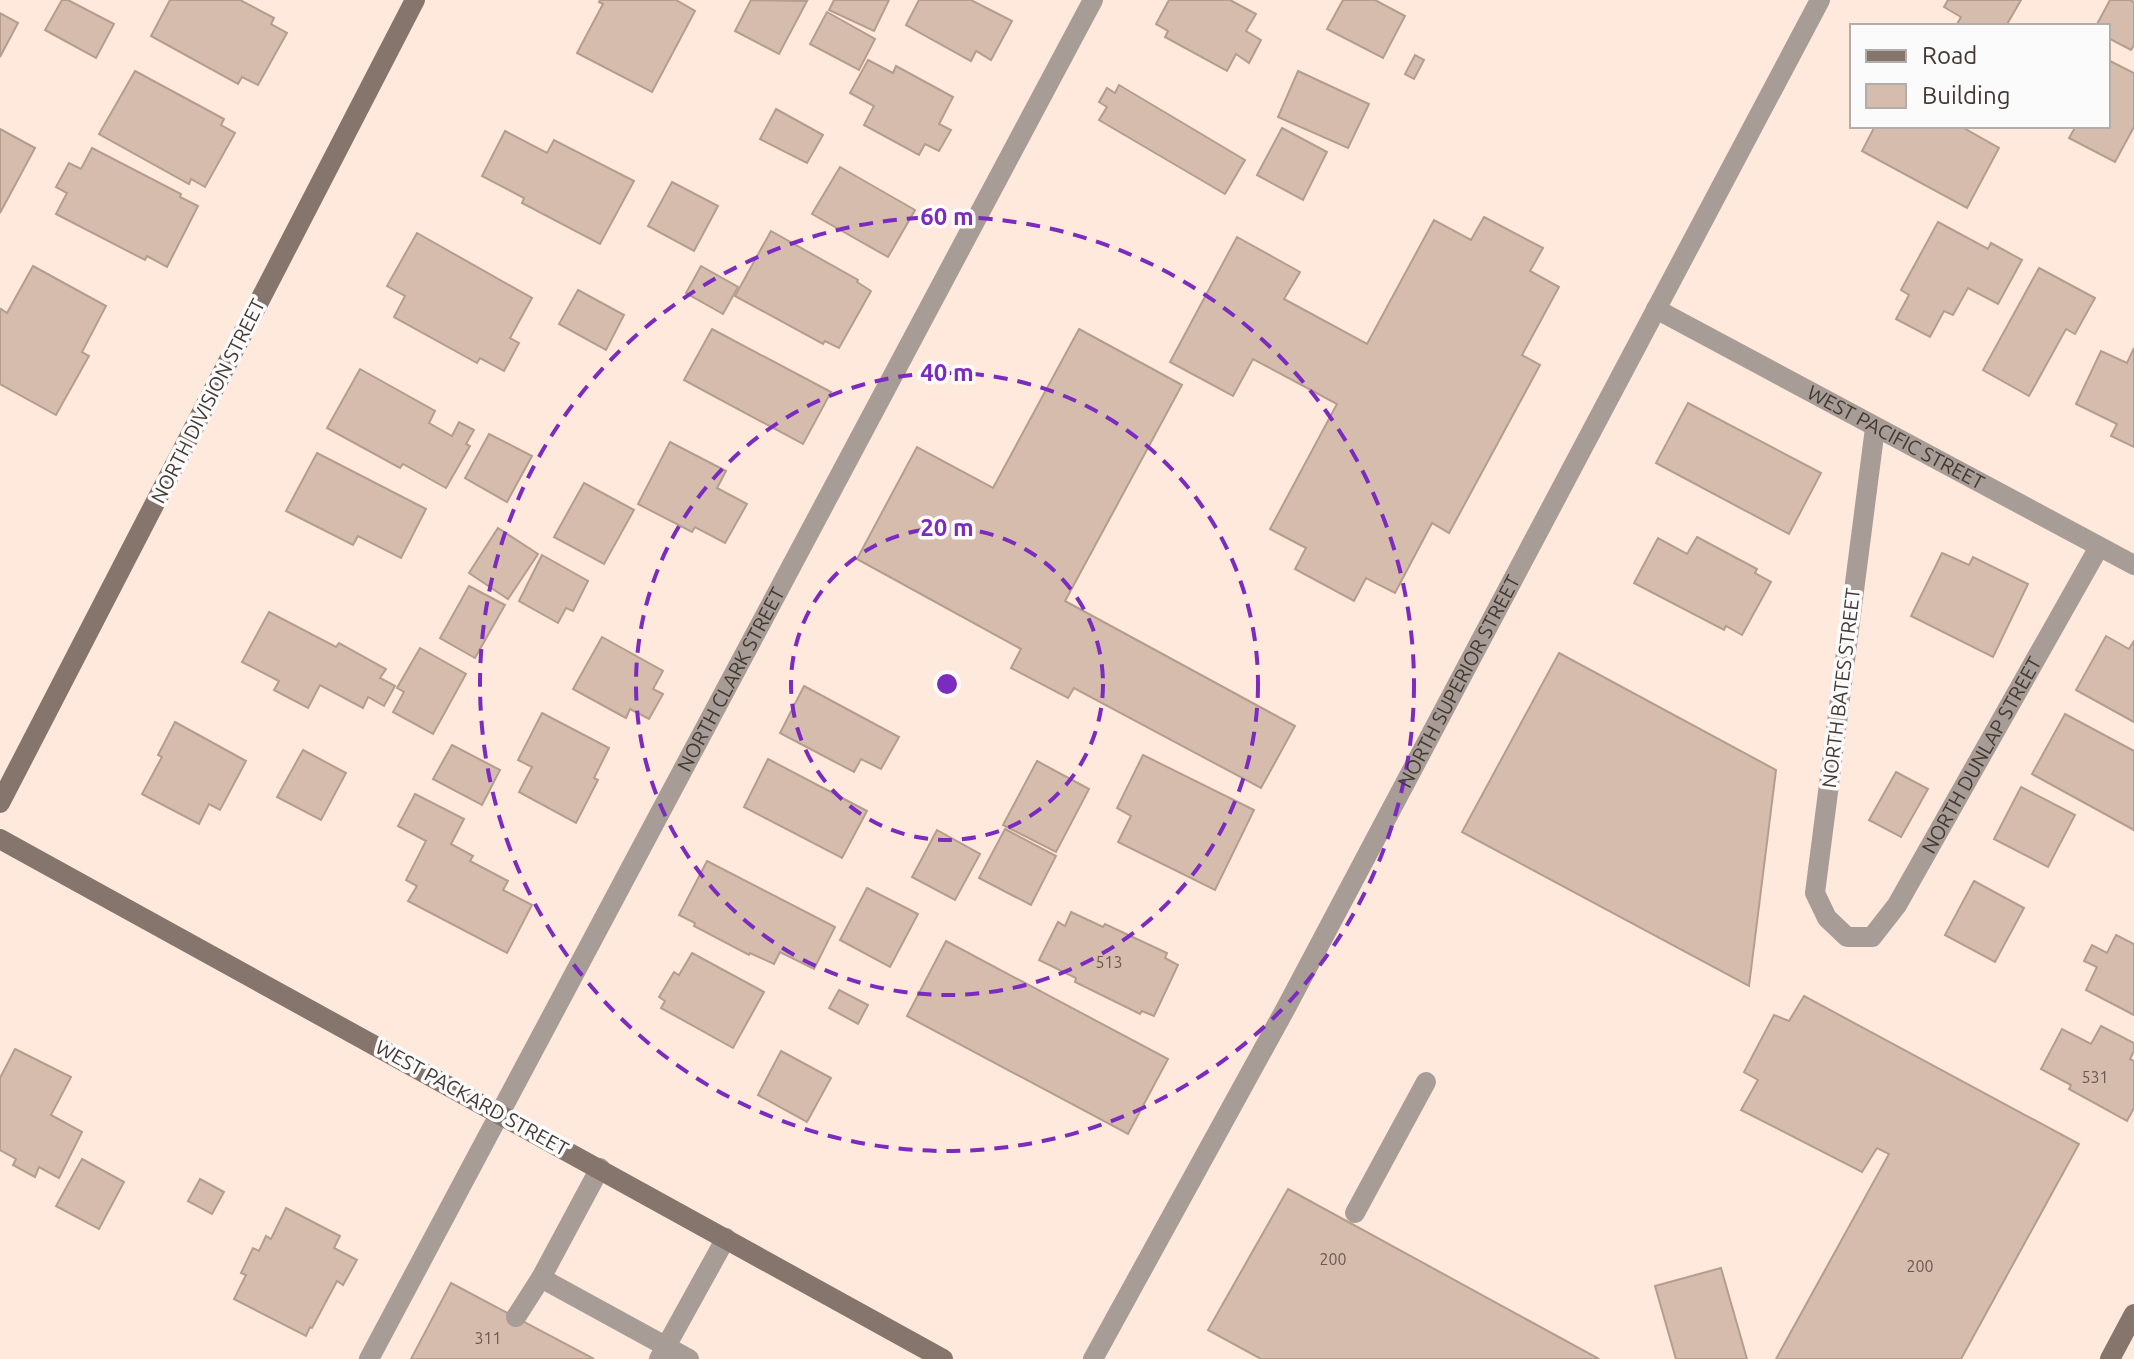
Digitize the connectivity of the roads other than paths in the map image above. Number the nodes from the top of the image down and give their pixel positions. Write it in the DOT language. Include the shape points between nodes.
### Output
graph roads {
  1 [pos="415,0"];
  2 [pos="1093,0"];
  3 [pos="1820,0"];
  4 [pos="1656,309"];
  5 [pos="1875,428"];
  6 [pos="2099,547"];
  7 [pos="2134,565"];
  8 [pos="0,803"];
  9 [pos="0,839"];
  10 [pos="1847,937"];
  11 [pos="1426,1082"];
  12 [pos="500,1114"];
  13 [pos="600,1168"];
  14 [pos="1355,1213"];
  15 [pos="726,1238"];
  16 [pos="541,1278"];
  17 [pos="2134,1314"];
  18 [pos="516,1317"];
  19 [pos="663,1352"];
  20 [pos="369,1359"];
  21 [pos="689,1359"];
  22 [pos="943,1359"];
  23 [pos="1093,1359"];
  24 [pos="2110,1359"];
  1 -- 8 [label="street, NORTH DIVISION STREET"];
  2 -- 12 [label="street, NORTH CLARK STREET"];
  3 -- 4 [label="street, NORTH SUPERIOR STREET"];
  4 -- 5 [label="street, WEST PACIFIC STREET"];
  4 -- 23 [label="street, NORTH SUPERIOR STREET" via="1287,1006"];
  5 -- 6 [label="street, WEST PACIFIC STREET"];
  5 -- 10 [label="street, NORTH BATES STREET" via="1815,893 1827,918"];
  6 -- 7 [label="street, WEST PACIFIC STREET"];
  6 -- 10 [label="street, NORTH DUNLAP STREET" via="1897,905 1872,937"];
  9 -- 12 [label="street, WEST PACKARD STREET"];
  11 -- 14 [label="street"];
  12 -- 13 [label="street, WEST PACKARD STREET"];
  12 -- 20 [label="street, NORTH CLARK STREET"];
  13 -- 15 [label="street, WEST PACKARD STREET"];
  13 -- 16 [label="street"];
  15 -- 19 [label="street"];
  15 -- 22 [label="street, WEST PACKARD STREET"];
  16 -- 18 [label="street"];
  16 -- 19 [label="street"];
  17 -- 24 [label="street"];
  19 -- 21 [label="street"];
}
